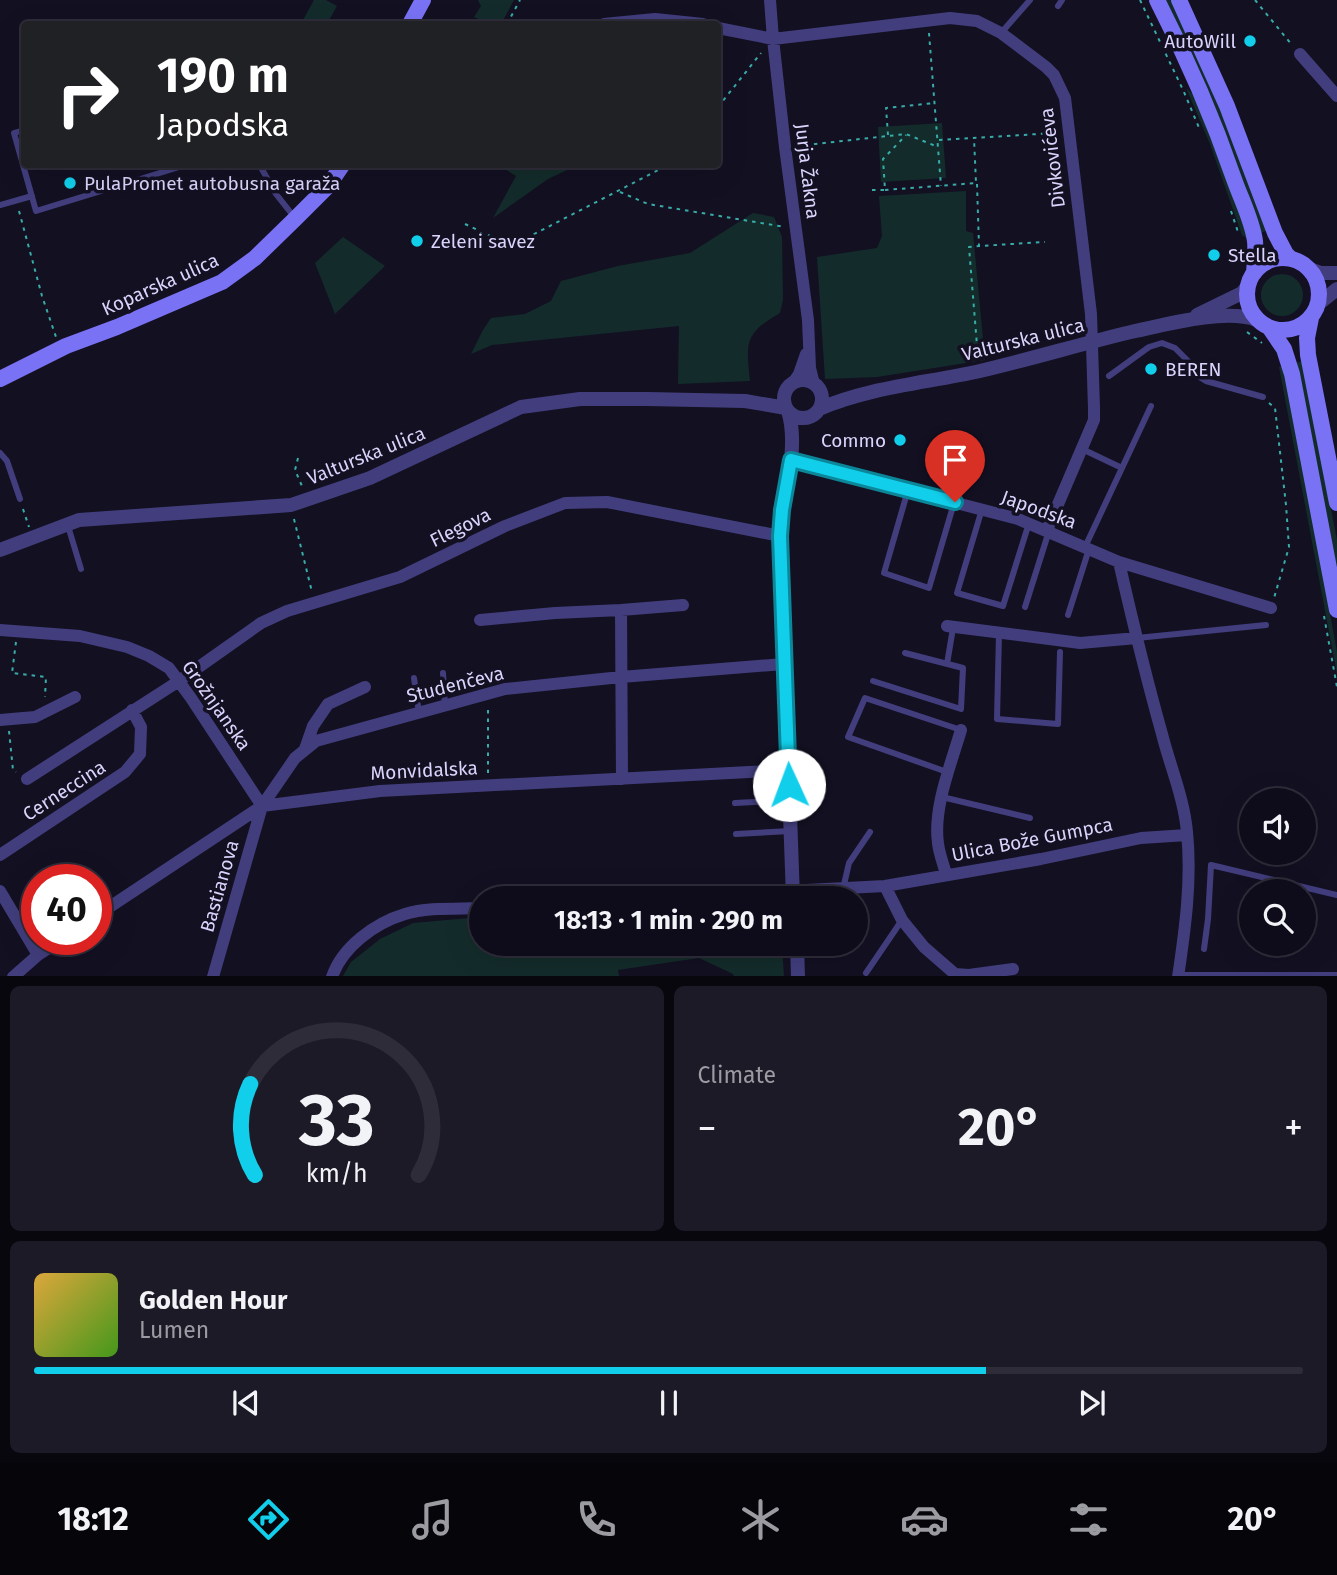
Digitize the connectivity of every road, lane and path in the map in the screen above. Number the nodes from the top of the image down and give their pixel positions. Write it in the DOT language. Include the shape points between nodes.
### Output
graph roads {
  1 [pos="423,0"];
  2 [pos="520,0"];
  3 [pos="770,0"];
  4 [pos="1030,0"];
  5 [pos="1140,0"];
  6 [pos="1157,0"];
  7 [pos="1179,0"];
  8 [pos="1255,0"];
  9 [pos="412,21"];
  10 [pos="509,21"];
  11 [pos="634,21"];
  12 [pos="674,21"];
  13 [pos="928,21"];
  14 [pos="721,29"];
  15 [pos="1000,33"];
  16 [pos="773,39"];
  17 [pos="1300,54"];
  18 [pos="1337,96"];
  19 [pos="721,103"];
  20 [pos="934,103"];
  21 [pos="21,131"];
  22 [pos="1069,132"];
  23 [pos="906,134"];
  24 [pos="888,136"];
  25 [pos="974,138"];
  26 [pos="1204,139"];
  27 [pos="937,140"];
  28 [pos="785,147"];
  29 [pos="938,147"];
  30 [pos="21,158"];
  31 [pos="24,168"];
  32 [pos="176,168"];
  33 [pos="261,168"];
  34 [pos="340,168"];
  35 [pos="663,168"];
  36 [pos="976,183"];
  37 [pos="941,186"];
  38 [pos="872,190"];
  39 [pos="885,190"];
  40 [pos="619,192"];
  41 [pos="32,196"];
  42 [pos="17,201"];
  43 [pos="1228,203"];
  44 [pos="0,205"];
  45 [pos="295,219"];
  46 [pos="465,224"];
  47 [pos="796,229"];
  48 [pos="1045,242"];
  49 [pos="1242,242"];
  50 [pos="979,246"];
  51 [pos="1291,259"];
  52 [pos="1310,269"];
  53 [pos="1337,273"];
  54 [pos="1250,280"];
  55 [pos="1337,289"];
  56 [pos="1314,312"];
  57 [pos="1189,319"];
  58 [pos="1263,324"];
  59 [pos="1241,328"];
  60 [pos="56,338"];
  61 [pos="1092,342"];
  62 [pos="808,347"];
  63 [pos="1268,349"];
  64 [pos="979,371"];
  65 [pos="1108,376"];
  66 [pos="0,379"];
  67 [pos="791,384"];
  68 [pos="816,386"];
  69 [pos="865,394"];
  70 [pos="1263,397"];
  71 [pos="745,401"];
  72 [pos="1151,406"];
  73 [pos="787,409"];
  74 [pos="815,413"];
  75 [pos="1082,449"];
  76 [pos="0,453"];
  77 [pos="792,453"];
  78 [pos="299,458"];
  79 [pos="1122,468"];
  80 [pos="908,490"];
  81 [pos="20,499"];
  82 [pos="309,500"];
  83 [pos="955,502"];
  84 [pos="1337,503"];
  85 [pos="291,505"];
  86 [pos="982,509"];
  87 [pos="1029,523"];
  88 [pos="67,524"];
  89 [pos="1048,531"];
  90 [pos="780,536"];
  91 [pos="33,538"];
  92 [pos="1087,548"];
  93 [pos="0,550"];
  94 [pos="1119,562"];
  95 [pos="81,569"];
  96 [pos="314,603"];
  97 [pos="683,605"];
  98 [pos="1025,607"];
  99 [pos="1271,608"];
  100 [pos="621,610"];
  101 [pos="1337,610"];
  102 [pos="1068,615"];
  103 [pos="480,620"];
  104 [pos="1266,625"];
  105 [pos="950,626"];
  106 [pos="0,630"];
  107 [pos="17,631"];
  108 [pos="999,633"];
  109 [pos="1137,638"];
  110 [pos="1060,652"];
  111 [pos="905,653"];
  112 [pos="784,664"];
  113 [pos="947,664"];
  114 [pos="443,673"];
  115 [pos="621,677"];
  116 [pos="414,678"];
  117 [pos="179,681"];
  118 [pos="873,681"];
  119 [pos="365,687"];
  120 [pos="489,694"];
  121 [pos="75,697"];
  122 [pos="445,706"];
  123 [pos="132,710"];
  124 [pos="45,712"];
  125 [pos="420,712"];
  126 [pos="4,720"];
  127 [pos="961,730"];
  128 [pos="305,750"];
  129 [pos="788,770"];
  130 [pos="949,772"];
  131 [pos="27,779"];
  132 [pos="622,779"];
  133 [pos="488,785"];
  134 [pos="942,797"];
  135 [pos="789,800"];
  136 [pos="734,803"];
  137 [pos="262,806"];
  138 [pos="1030,818"];
  139 [pos="791,831"];
  140 [pos="870,832"];
  141 [pos="736,834"];
  142 [pos="1187,835"];
  143 [pos="0,855"];
  144 [pos="946,875"];
  145 [pos="793,886"];
  146 [pos="843,886"];
  147 [pos="885,886"];
  148 [pos="868,887"];
  149 [pos="0,891"];
  150 [pos="1337,895"];
  151 [pos="112,905"];
  152 [pos="469,909"];
  153 [pos="902,920"];
  154 [pos="21,926"];
  155 [pos="1204,949"];
  156 [pos="38,955"];
  157 [pos="797,956"];
  158 [pos="1013,969"];
  159 [pos="866,973"];
  160 [pos="1337,975"];
  161 [pos="13,976"];
  162 [pos="213,976"];
  163 [pos="332,976"];
  164 [pos="798,976"];
  165 [pos="1178,976"];
  1 -- 9 [label="main road"];
  2 -- 10 [label="path"];
  3 -- 16 [label="street, Jurja Žakna"];
  4 -- 15 [label="lane"];
  5 -- 26 [label="path"];
  6 -- 54 [label="main road" via="1224,149 1255,239"];
  7 -- 51 [label="main road" via="1227,106 1275,233"];
  8 -- 17 [label="path"];
  11 -- 12 [label="street"];
  13 -- 15 [label="street, Divkovićeva" via="977,21"];
  13 -- 16 [label="street, Divkovićeva"];
  13 -- 20 [label="path"];
  14 -- 16 [label="street, Divkovićeva"];
  15 -- 22 [label="street, Divkovićeva" via="1054,75 1065,98"];
  16 -- 19 [label="path"];
  16 -- 28 [label="street, Jurja Žakna"];
  17 -- 18 [label="street"];
  20 -- 24 [label="path" via="886,108"];
  20 -- 27 [label="path"];
  21 -- 30 [label="lane" via="14,133"];
  22 -- 25 [label="path"];
  22 -- 61 [label="street, Divkovićeva"];
  23 -- 24 [label="path"];
  23 -- 29 [label="path"];
  23 -- 39 [label="path" via="883,159"];
  24 -- 28 [label="path"];
  25 -- 27 [label="path"];
  25 -- 36 [label="path"];
  27 -- 29 [label="path"];
  28 -- 47 [label="street, Jurja Žakna"];
  29 -- 37 [label="path"];
  31 -- 41 [label="lane"];
  32 -- 41 [label="lane" via="36,211"];
  33 -- 45 [label="lane"];
  34 -- 45 [label="main road, Koparska ulica"];
  35 -- 40 [label="path"];
  36 -- 37 [label="path"];
  36 -- 50 [label="path"];
  37 -- 39 [label="path"];
  38 -- 39 [label="path"];
  40 -- 46 [label="path" via="511,246"];
  40 -- 47 [label="path" via="648,204"];
  41 -- 42 [label="lane"];
  42 -- 44 [label="lane"];
  42 -- 60 [label="path"];
  43 -- 49 [label="path"];
  45 -- 66 [label="main road, Koparska ulica" via="222,282 66,346"];
  47 -- 62 [label="street, Jurja Žakna"];
  48 -- 50 [label="path"];
  50 -- 64 [label="path" via="969,247"];
  51 -- 52 [label="main road"];
  51 -- 54 [label="main road" via="1260,266"];
  52 -- 53 [label="street"];
  52 -- 56 [label="main road" via="1319,292"];
  54 -- 57 [label="street, Valturska ulica" via="1241,293"];
  54 -- 58 [label="main road" via="1249,307"];
  55 -- 56 [label="street"];
  56 -- 58 [label="main road" via="1294,329"];
  56 -- 84 [label="main road" via="1308,355"];
  57 -- 58 [label="street, Valturska ulica" via="1235,316"];
  57 -- 61 [label="street, Valturska ulica"];
  58 -- 101 [label="main road" via="1284,349 1292,374"];
  59 -- 63 [label="path"];
  61 -- 64 [label="street, Valturska ulica"];
  61 -- 75 [label="street, Divkovićeva" via="1094,420"];
  62 -- 67 [label="street, Jurja Žakna"];
  62 -- 68 [label="street, Jurja Žakna"];
  64 -- 69 [label="street, Valturska ulica"];
  65 -- 70 [label="lane" via="1162,343 1175,348 1193,373 1206,380"];
  67 -- 68 [label="street" via="804,380"];
  67 -- 71 [label="street, Valturska ulica"];
  67 -- 73 [label="street" via="784,397"];
  68 -- 69 [label="street, Valturska ulica"];
  68 -- 74 [label="street" via="822,398"];
  69 -- 74 [label="street, Valturska ulica"];
  70 -- 99 [label="path" via="1275,408 1289,547"];
  71 -- 73 [label="street, Valturska ulica"];
  71 -- 82 [label="street, Valturska ulica" via="580,399 521,407 370,478"];
  72 -- 79 [label="lane"];
  73 -- 74 [label="street" via="798,417"];
  73 -- 77 [label="street"];
  74 -- 77 [label="street"];
  75 -- 79 [label="lane"];
  75 -- 89 [label="street, Divkovićeva"];
  76 -- 81 [label="lane"];
  77 -- 80 [label="street, Japodska"];
  77 -- 90 [label="street"];
  78 -- 82 [label="path" via="295,470"];
  79 -- 92 [label="lane"];
  80 -- 83 [label="street, Japodska"];
  80 -- 83 [label="lane" via="884,573 929,587"];
  81 -- 91 [label="path"];
  82 -- 85 [label="street, Valturska ulica"];
  83 -- 86 [label="street, Japodska"];
  85 -- 88 [label="street, Valturska ulica"];
  85 -- 96 [label="path"];
  86 -- 87 [label="street, Japodska"];
  86 -- 87 [label="lane" via="957,593 1003,606"];
  87 -- 89 [label="street, Japodska"];
  88 -- 91 [label="street, Valturska ulica"];
  88 -- 95 [label="lane"];
  89 -- 92 [label="street, Japodska"];
  89 -- 98 [label="lane"];
  90 -- 96 [label="street, Flegova" via="607,502 565,503 505,526 400,577"];
  90 -- 112 [label="street"];
  91 -- 93 [label="street, Valturska ulica"];
  92 -- 94 [label="street, Japodska"];
  92 -- 102 [label="lane"];
  94 -- 99 [label="street, Japodska"];
  94 -- 109 [label="street"];
  96 -- 117 [label="street, Flegova" via="261,623"];
  97 -- 100 [label="street"];
  100 -- 103 [label="street"];
  100 -- 115 [label="street"];
  104 -- 109 [label="lane"];
  105 -- 108 [label="street"];
  105 -- 113 [label="lane"];
  106 -- 107 [label="street, Grožnjanska"];
  107 -- 117 [label="street, Grožnjanska" via="80,636 127,647 169,668"];
  107 -- 124 [label="path" via="12,673 46,677"];
  108 -- 109 [label="street" via="1080,643"];
  108 -- 110 [label="lane" via="997,719 1058,724"];
  109 -- 142 [label="street" via="1184,806"];
  111 -- 113 [label="lane"];
  112 -- 115 [label="street, Studenčeva"];
  112 -- 129 [label="street"];
  113 -- 118 [label="lane" via="964,668 961,709"];
  114 -- 122 [label="lane"];
  115 -- 120 [label="street, Studenčeva"];
  115 -- 132 [label="street"];
  116 -- 125 [label="lane"];
  117 -- 123 [label="street, Cerneccina"];
  117 -- 137 [label="street, Grožnjanska"];
  119 -- 128 [label="street, Studenčeva" via="328,704 313,726"];
  120 -- 122 [label="street, Studenčeva"];
  120 -- 133 [label="path"];
  121 -- 124 [label="street"];
  122 -- 125 [label="street, Studenčeva"];
  123 -- 131 [label="street, Cerneccina"];
  123 -- 143 [label="street, Cerneccina" via="141,727 140,754 125,772"];
  124 -- 126 [label="street"];
  125 -- 128 [label="street, Studenčeva" via="316,741"];
  126 -- 131 [label="path" via="13,770"];
  127 -- 130 [label="street"];
  127 -- 130 [label="lane" via="865,698 848,737"];
  128 -- 137 [label="street, Studenčeva"];
  129 -- 132 [label="street, Monvidalska"];
  129 -- 135 [label="street"];
  130 -- 134 [label="street"];
  132 -- 133 [label="street, Monvidalska"];
  133 -- 137 [label="street, Monvidalska" via="380,791"];
  134 -- 138 [label="lane"];
  134 -- 144 [label="street" via="938,843"];
  135 -- 136 [label="lane"];
  135 -- 139 [label="street"];
  137 -- 151 [label="street, Monvidalska"];
  137 -- 162 [label="street, Bastianova"];
  139 -- 141 [label="lane"];
  139 -- 145 [label="street"];
  140 -- 146 [label="lane" via="849,863"];
  142 -- 144 [label="street, Ulica Bože Gumpca" via="1141,838"];
  142 -- 165 [label="street" via="1189,874"];
  144 -- 147 [label="street, Ulica Bože Gumpca"];
  147 -- 148 [label="street, Ulica Bože Gumpca"];
  147 -- 153 [label="street"];
  149 -- 154 [label="street"];
  150 -- 155 [label="lane" via="1211,865"];
  152 -- 163 [label="street" via="405,914 382,924 345,953"];
  153 -- 158 [label="street" via="955,974"];
  153 -- 159 [label="lane"];
  156 -- 161 [label="street"];
  157 -- 164 [label="street"];
  160 -- 165 [label="lane"];
}
